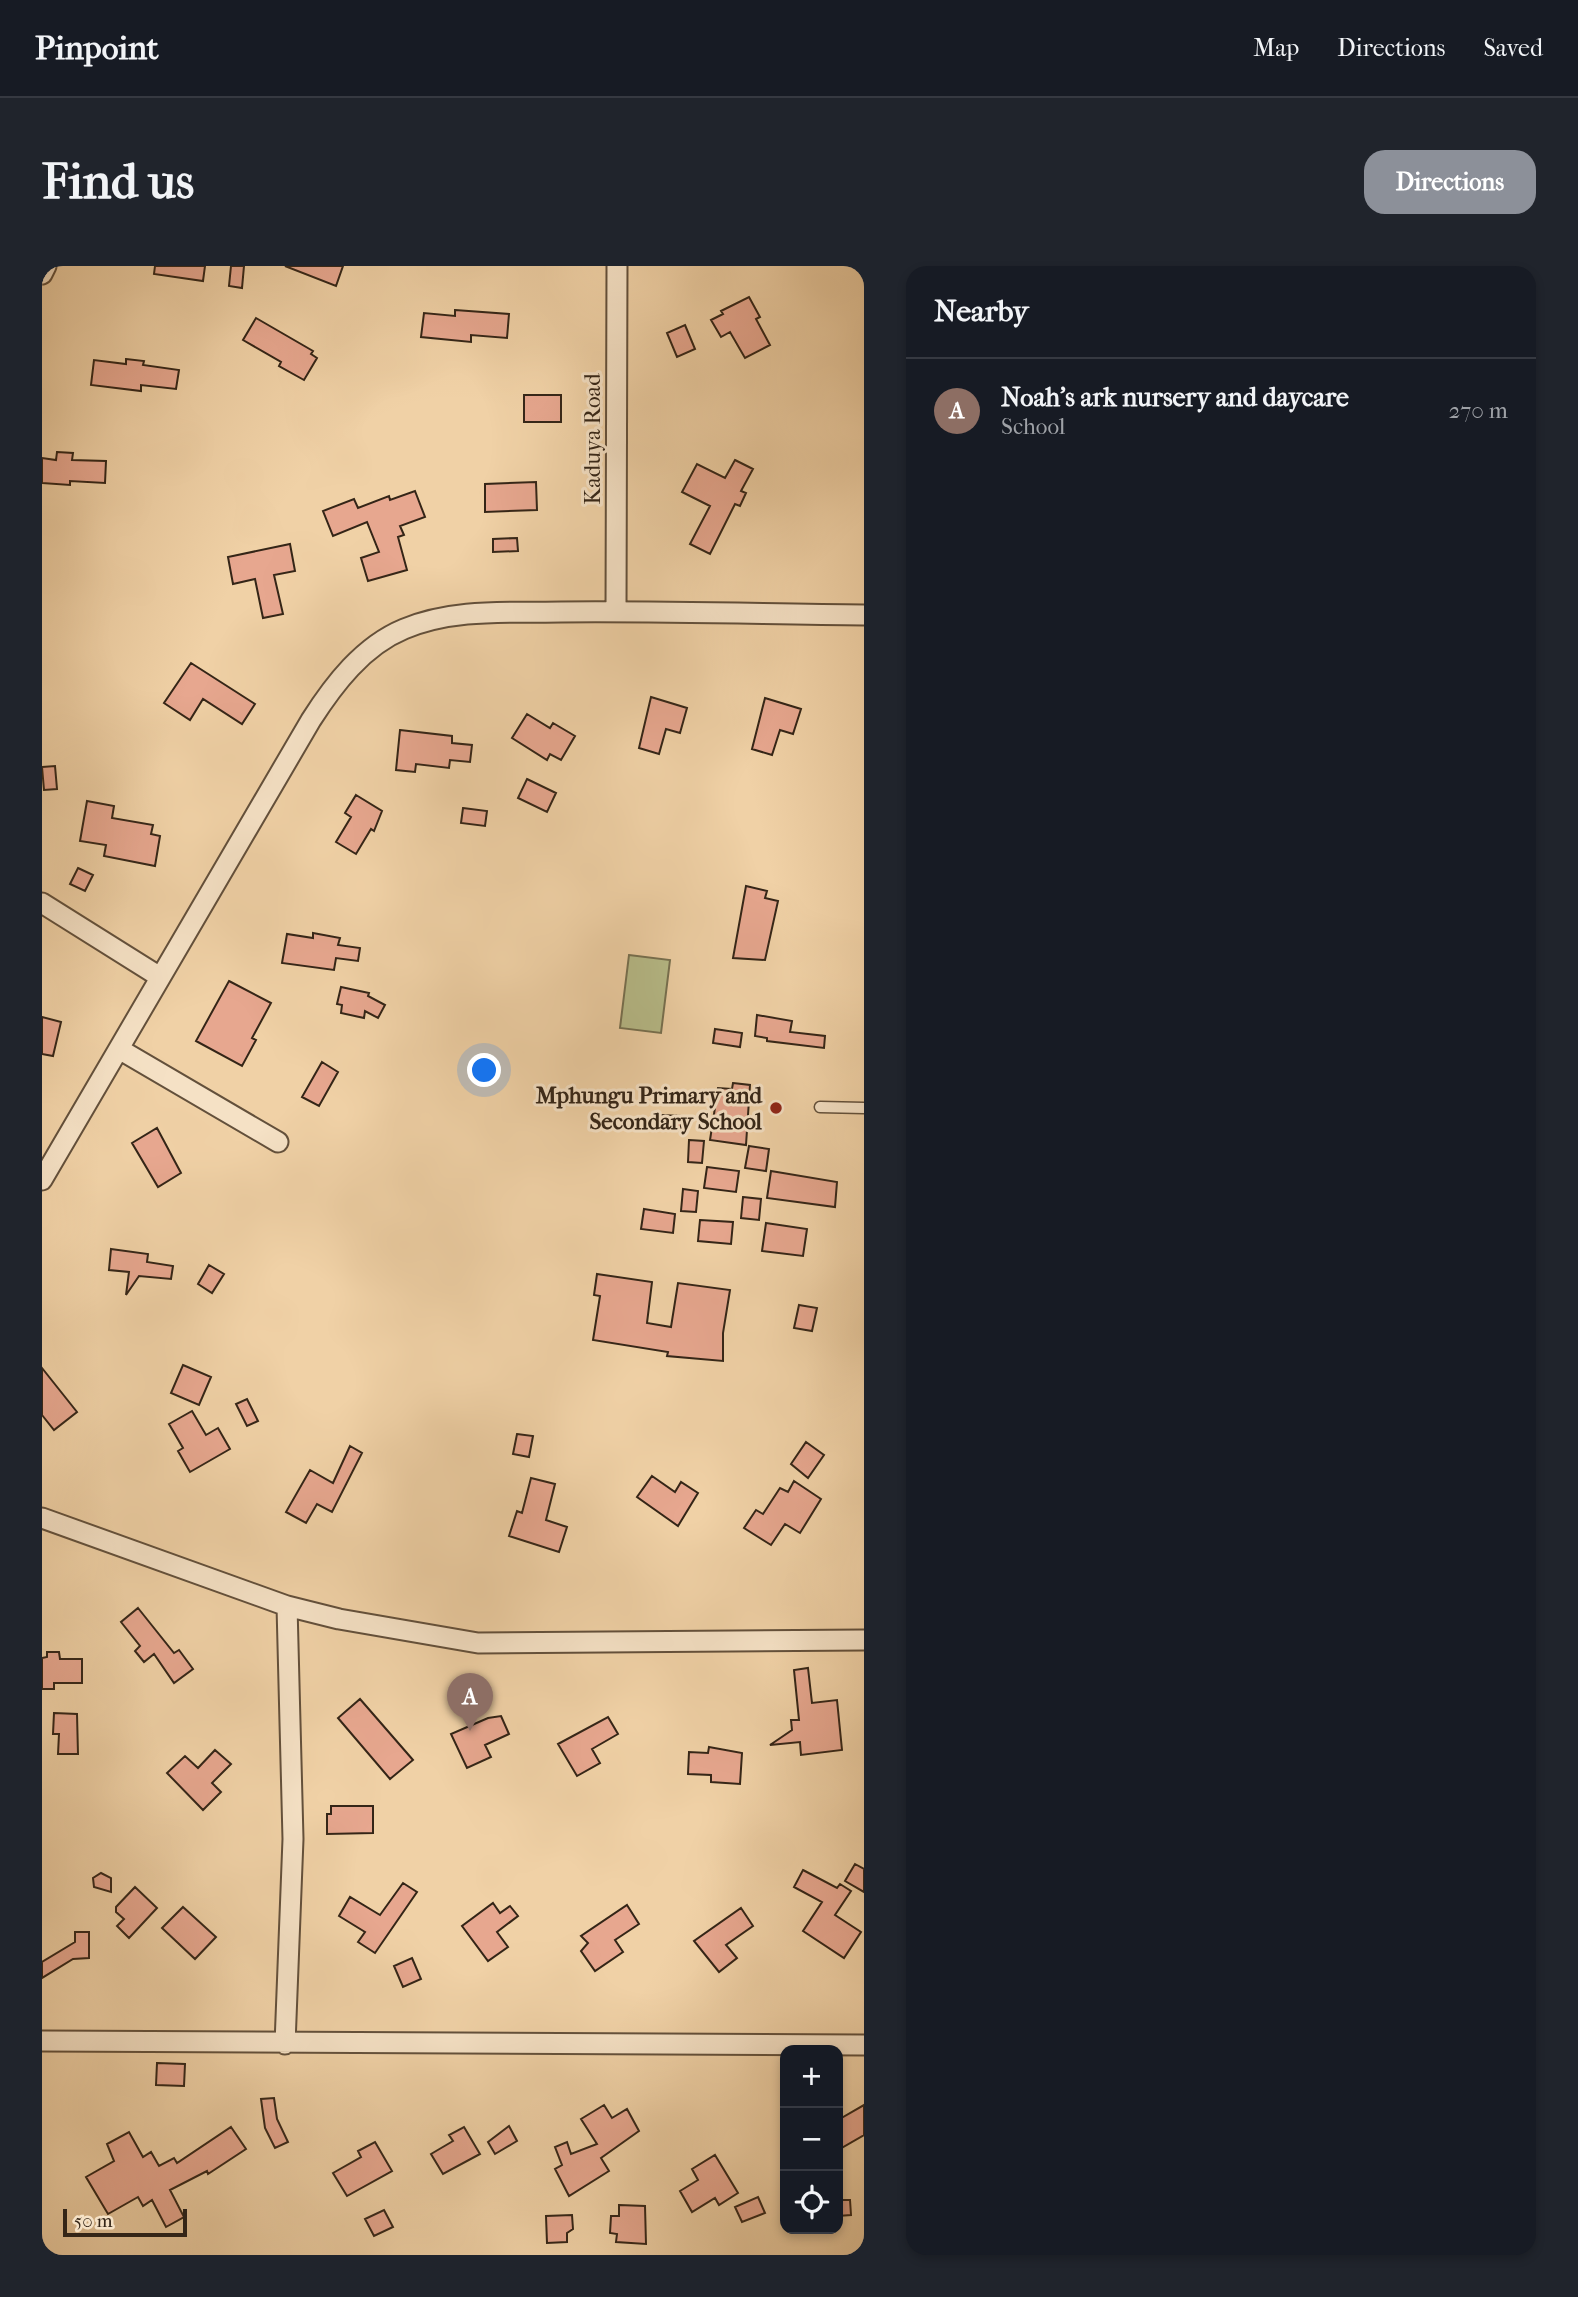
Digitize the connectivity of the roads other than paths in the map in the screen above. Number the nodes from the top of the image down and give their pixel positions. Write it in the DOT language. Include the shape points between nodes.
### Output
graph roads {
  1 [pos="47,266"];
  2 [pos="617,266"];
  3 [pos="42,274"];
  4 [pos="616,611"];
  5 [pos="864,615"];
  6 [pos="42,903"];
  7 [pos="160,977"];
  8 [pos="119,1049"];
  9 [pos="820,1107"];
  10 [pos="864,1108"];
  11 [pos="278,1142"];
  12 [pos="42,1180"];
  13 [pos="42,1518"];
  14 [pos="287,1606"];
  15 [pos="864,1640"];
  16 [pos="42,2041"];
  17 [pos="285,2044"];
  18 [pos="864,2045"];
  1 -- 3 [label="street"];
  2 -- 4 [label="street, Kaduya Road"];
  4 -- 5 [label="street"];
  4 -- 7 [label="street" via="460,614 429,619 380,643 340,677 325,698"];
  6 -- 7 [label="street"];
  7 -- 8 [label="street"];
  8 -- 11 [label="street"];
  8 -- 12 [label="street"];
  9 -- 10 [label="lane"];
  13 -- 14 [label="street"];
  14 -- 15 [label="street" via="478,1643"];
  14 -- 17 [label="street" via="293,1839"];
  16 -- 17 [label="street"];
  17 -- 18 [label="street"];
}
